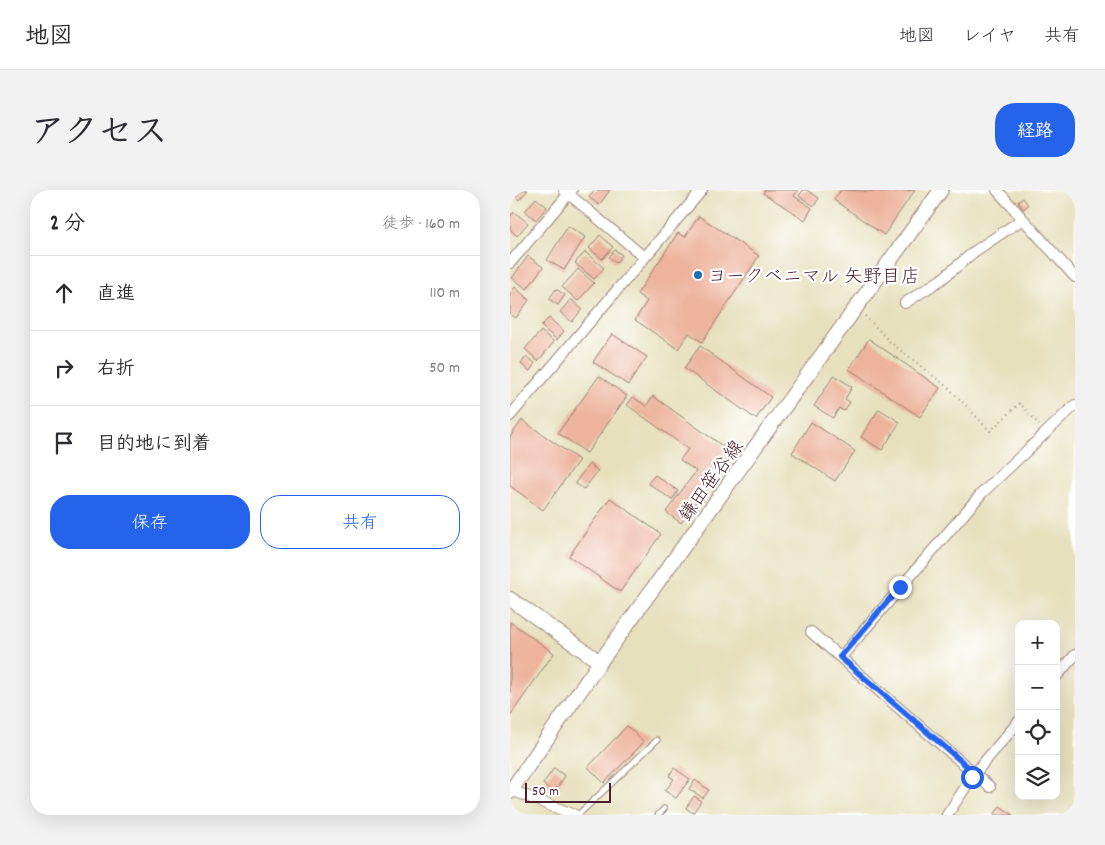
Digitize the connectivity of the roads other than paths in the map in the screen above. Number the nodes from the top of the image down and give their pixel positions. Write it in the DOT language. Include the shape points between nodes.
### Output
graph roads {
  1 [pos="702,190"];
  2 [pos="941,190"];
  3 [pos="997,190"];
  4 [pos="568,191"];
  5 [pos="1023,219"];
  6 [pos="644,257"];
  7 [pos="510,263"];
  8 [pos="1075,277"];
  9 [pos="905,303"];
  10 [pos="1075,406"];
  11 [pos="510,416"];
  12 [pos="510,599"];
  13 [pos="811,632"];
  14 [pos="1075,655"];
  15 [pos="840,657"];
  16 [pos="600,662"];
  17 [pos="1060,672"];
  18 [pos="1015,726"];
  19 [pos="657,740"];
  20 [pos="975,773"];
  21 [pos="512,787"];
  22 [pos="990,787"];
  23 [pos="664,809"];
  24 [pos="577,815"];
  25 [pos="658,815"];
  26 [pos="947,815"];
  1 -- 6 [label="street"];
  2 -- 16 [label="street, 鎌田笹谷線"];
  3 -- 5 [label="street"];
  4 -- 6 [label="street"];
  4 -- 7 [label="street"];
  5 -- 8 [label="street"];
  5 -- 9 [label="street"];
  6 -- 11 [label="street"];
  10 -- 15 [label="street" via="982,494"];
  12 -- 16 [label="street"];
  13 -- 15 [label="street"];
  14 -- 17 [label="street"];
  15 -- 20 [label="street"];
  16 -- 21 [label="street, 鎌田笹谷線"];
  18 -- 20 [label="street"];
  19 -- 24 [label="lane"];
  20 -- 22 [label="street"];
  20 -- 26 [label="street"];
  21 -- 24 [label="street"];
  23 -- 25 [label="lane"];
}
